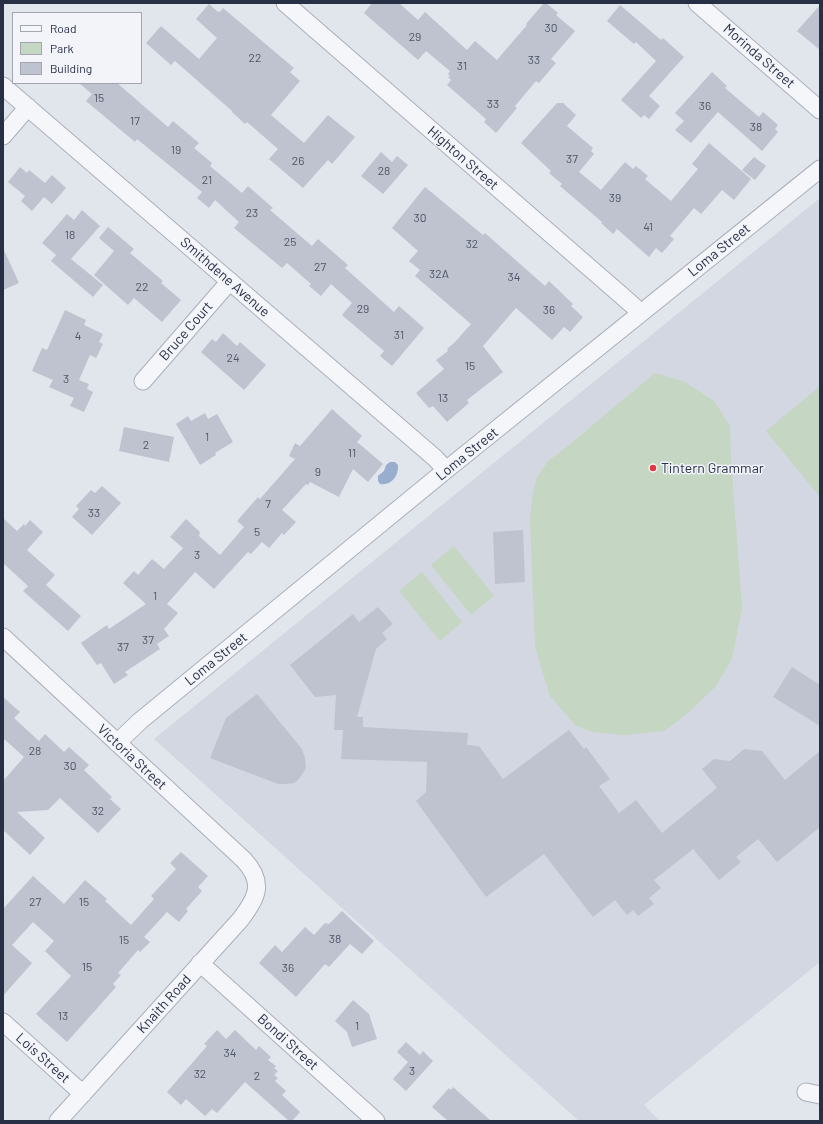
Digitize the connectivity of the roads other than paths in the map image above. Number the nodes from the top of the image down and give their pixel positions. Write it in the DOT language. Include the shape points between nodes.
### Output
graph roads {
  1 [pos="285,3"];
  2 [pos="697,3"];
  3 [pos="3,86"];
  4 [pos="28,107"];
  5 [pos="820,110"];
  6 [pos="3,136"];
  7 [pos="820,169"];
  8 [pos="230,281"];
  9 [pos="641,313"];
  10 [pos="143,381"];
  11 [pos="446,470"];
  12 [pos="3,637"];
  13 [pos="117,743"];
  14 [pos="257,880"];
  15 [pos="200,964"];
  16 [pos="3,1022"];
  17 [pos="83,1094"];
  18 [pos="58,1121"];
  19 [pos="376,1121"];
  1 -- 9 [label="street, Highton Street"];
  2 -- 5 [label="street, Morinda Street"];
  3 -- 4 [label="street, Smithdene Avenue"];
  4 -- 6 [label="street"];
  4 -- 8 [label="street, Smithdene Avenue"];
  7 -- 9 [label="street, Loma Street"];
  8 -- 10 [label="street, Bruce Court"];
  8 -- 11 [label="street, Smithdene Avenue"];
  9 -- 11 [label="street, Loma Street"];
  11 -- 13 [label="street, Loma Street" via="140,721"];
  12 -- 13 [label="street, Victoria Street"];
  13 -- 14 [label="street, Victoria Street" via="244,860"];
  14 -- 15 [label="street, Knaith Road" via="255,898 249,909"];
  15 -- 17 [label="street, Knaith Road"];
  15 -- 19 [label="street, Bondi Street"];
  16 -- 17 [label="street, Lois Street"];
  17 -- 18 [label="street, Knaith Road"];
}
